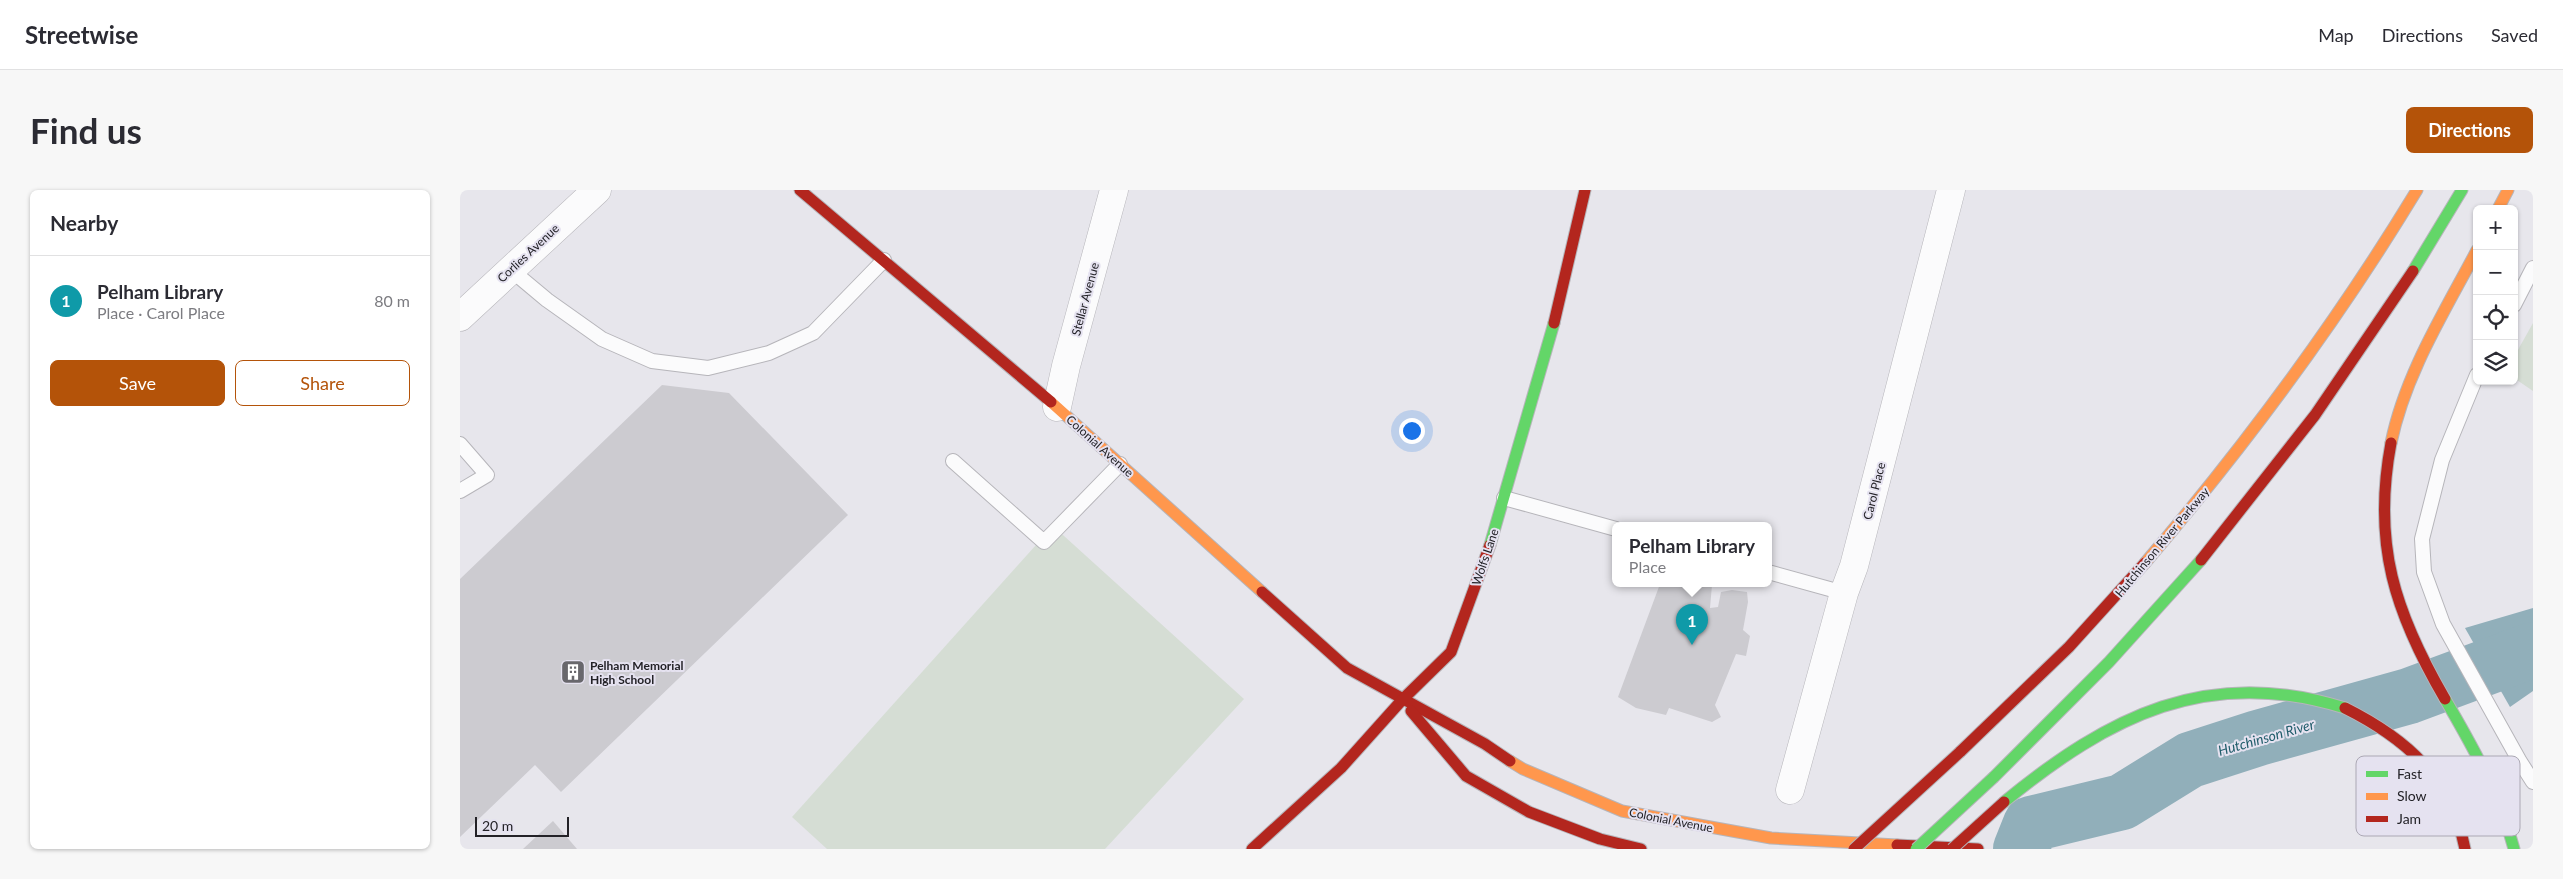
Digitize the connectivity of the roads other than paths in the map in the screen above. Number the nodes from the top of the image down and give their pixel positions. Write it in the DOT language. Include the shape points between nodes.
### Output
graph roads {
  1 [pos="597,190"];
  2 [pos="800,190"];
  3 [pos="1114,190"];
  4 [pos="1585,190"];
  5 [pos="1951,190"];
  6 [pos="2417,190"];
  7 [pos="2462,190"];
  8 [pos="2508,190"];
  9 [pos="2500,205"];
  10 [pos="2473,258"];
  11 [pos="884,260"];
  12 [pos="2533,268"];
  13 [pos="511,270"];
  14 [pos="2518,297"];
  15 [pos="460,317"];
  16 [pos="2473,385"];
  17 [pos="1057,407"];
  18 [pos="460,444"];
  19 [pos="953,461"];
  20 [pos="1120,464"];
  21 [pos="460,491"];
  22 [pos="1504,498"];
  23 [pos="1612,529"];
  24 [pos="1772,573"];
  25 [pos="1844,593"];
  26 [pos="1402,700"];
  27 [pos="2417,756"];
  28 [pos="2477,756"];
  29 [pos="2517,756"];
  30 [pos="2520,762"];
  31 [pos="2533,782"];
  32 [pos="1790,790"];
  33 [pos="2462,836"];
  34 [pos="2510,836"];
  35 [pos="1972,848"];
  36 [pos="1252,849"];
  37 [pos="1642,849"];
  38 [pos="1854,849"];
  39 [pos="1916,849"];
  40 [pos="1952,849"];
  41 [pos="2465,849"];
  42 [pos="2514,849"];
  1 -- 13 [label="street, Corlies Avenue"];
  2 -- 11 [label="main road, Colonial Avenue"];
  3 -- 17 [label="street, Stellar Avenue"];
  4 -- 22 [label="main road, Wolfs Lane" via="1555,319"];
  5 -- 25 [label="street, Carol Place" via="1854,566"];
  6 -- 38 [label="main road, Hutchinson River Parkway, bridge" via="2313,348 2260,421 2176,526 2068,648"];
  7 -- 39 [label="main road, bridge" via="2349,367 2252,497 2146,623 1994,777"];
  8 -- 9 [label="main road"];
  10 -- 28 [label="main road" via="2400,409 2390,452 2385,500 2388,554 2396,598 2414,641"];
  11 -- 13 [label="lane" via="813,333 769,353 708,368 652,361 602,339"];
  11 -- 17 [label="main road, Colonial Avenue"];
  12 -- 14 [label="lane"];
  13 -- 15 [label="street, Corlies Avenue"];
  16 -- 29 [label="lane" via="2442,460 2422,539 2424,572 2443,624"];
  17 -- 20 [label="main road, Colonial Avenue"];
  18 -- 21 [label="lane" via="487,475"];
  19 -- 20 [label="lane" via="1044,542"];
  20 -- 26 [label="main road, Colonial Avenue" via="1347,668"];
  22 -- 23 [label="lane"];
  22 -- 26 [label="main road, Wolfs Lane" via="1451,652"];
  24 -- 25 [label="lane"];
  25 -- 32 [label="street, Carol Place"];
  26 -- 35 [label="main road, Colonial Avenue" via="1485,744 1523,769 1622,811 1771,838"];
  26 -- 36 [label="main road, Wolfs Lane" via="1341,768"];
  26 -- 37 [label="main road, Colonial Avenue" via="1466,776 1528,812 1600,839"];
  27 -- 40 [label="main road, bridge" via="2397,738 2367,719 2320,700 2262,691 2211,695 2140,714 2076,748 2004,802"];
  30 -- 31 [label="lane"];
  33 -- 41 [label="main road, bridge"];
  34 -- 42 [label="main road"];
}
